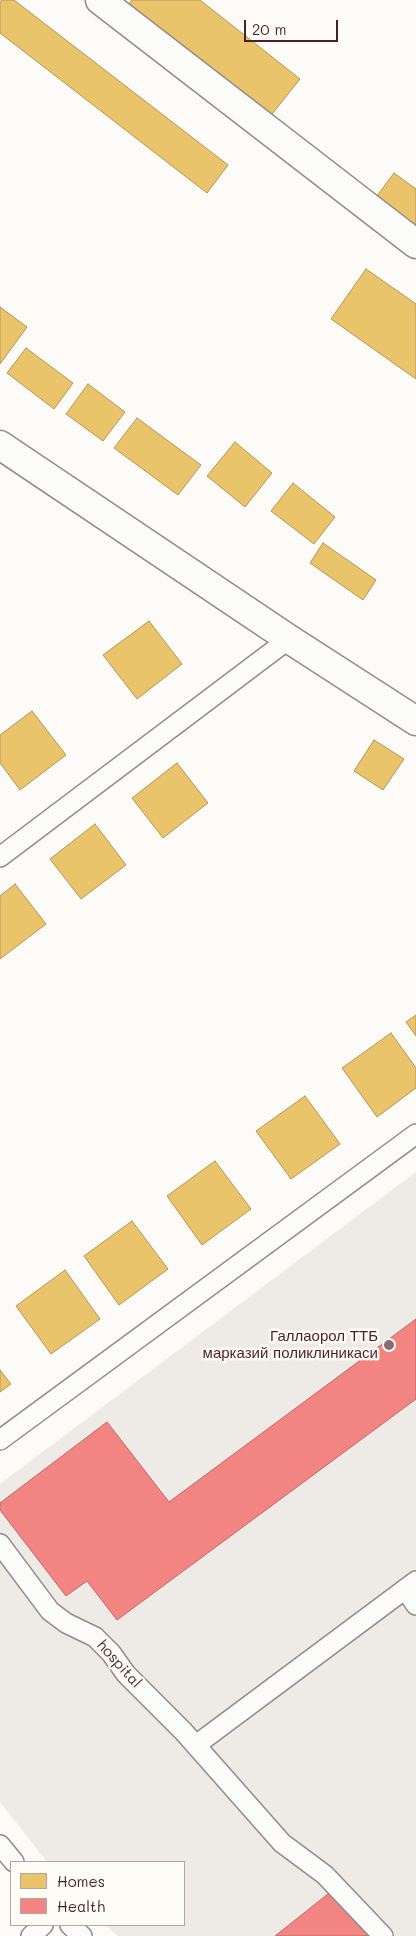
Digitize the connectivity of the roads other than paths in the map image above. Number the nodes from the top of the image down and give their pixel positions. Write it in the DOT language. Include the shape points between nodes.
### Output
graph roads {
  1 [pos="100,0"];
  2 [pos="416,244"];
  3 [pos="0,445"];
  4 [pos="289,639"];
  5 [pos="416,721"];
  6 [pos="0,858"];
  7 [pos="416,1134"];
  8 [pos="0,1440"];
  9 [pos="0,1544"];
  10 [pos="410,1585"];
  11 [pos="416,1605"];
  12 [pos="196,1746"];
  13 [pos="0,1845"];
  14 [pos="13,1861"];
  15 [pos="42,1926"];
  16 [pos="71,1926"];
  17 [pos="31,1936"];
  18 [pos="82,1936"];
  19 [pos="384,1936"];
  1 -- 2 [label="street"];
  3 -- 4 [label="street"];
  4 -- 5 [label="street"];
  4 -- 6 [label="lane"];
  7 -- 8 [label="lane"];
  9 -- 12 [label="lane, hospital" via="50,1611 95,1637"];
  10 -- 11 [label="lane"];
  10 -- 12 [label="lane"];
  12 -- 19 [label="lane, hospital" via="282,1843 325,1875"];
  13 -- 14 [label="lane"];
  15 -- 17 [label="lane"];
  16 -- 18 [label="lane"];
}
